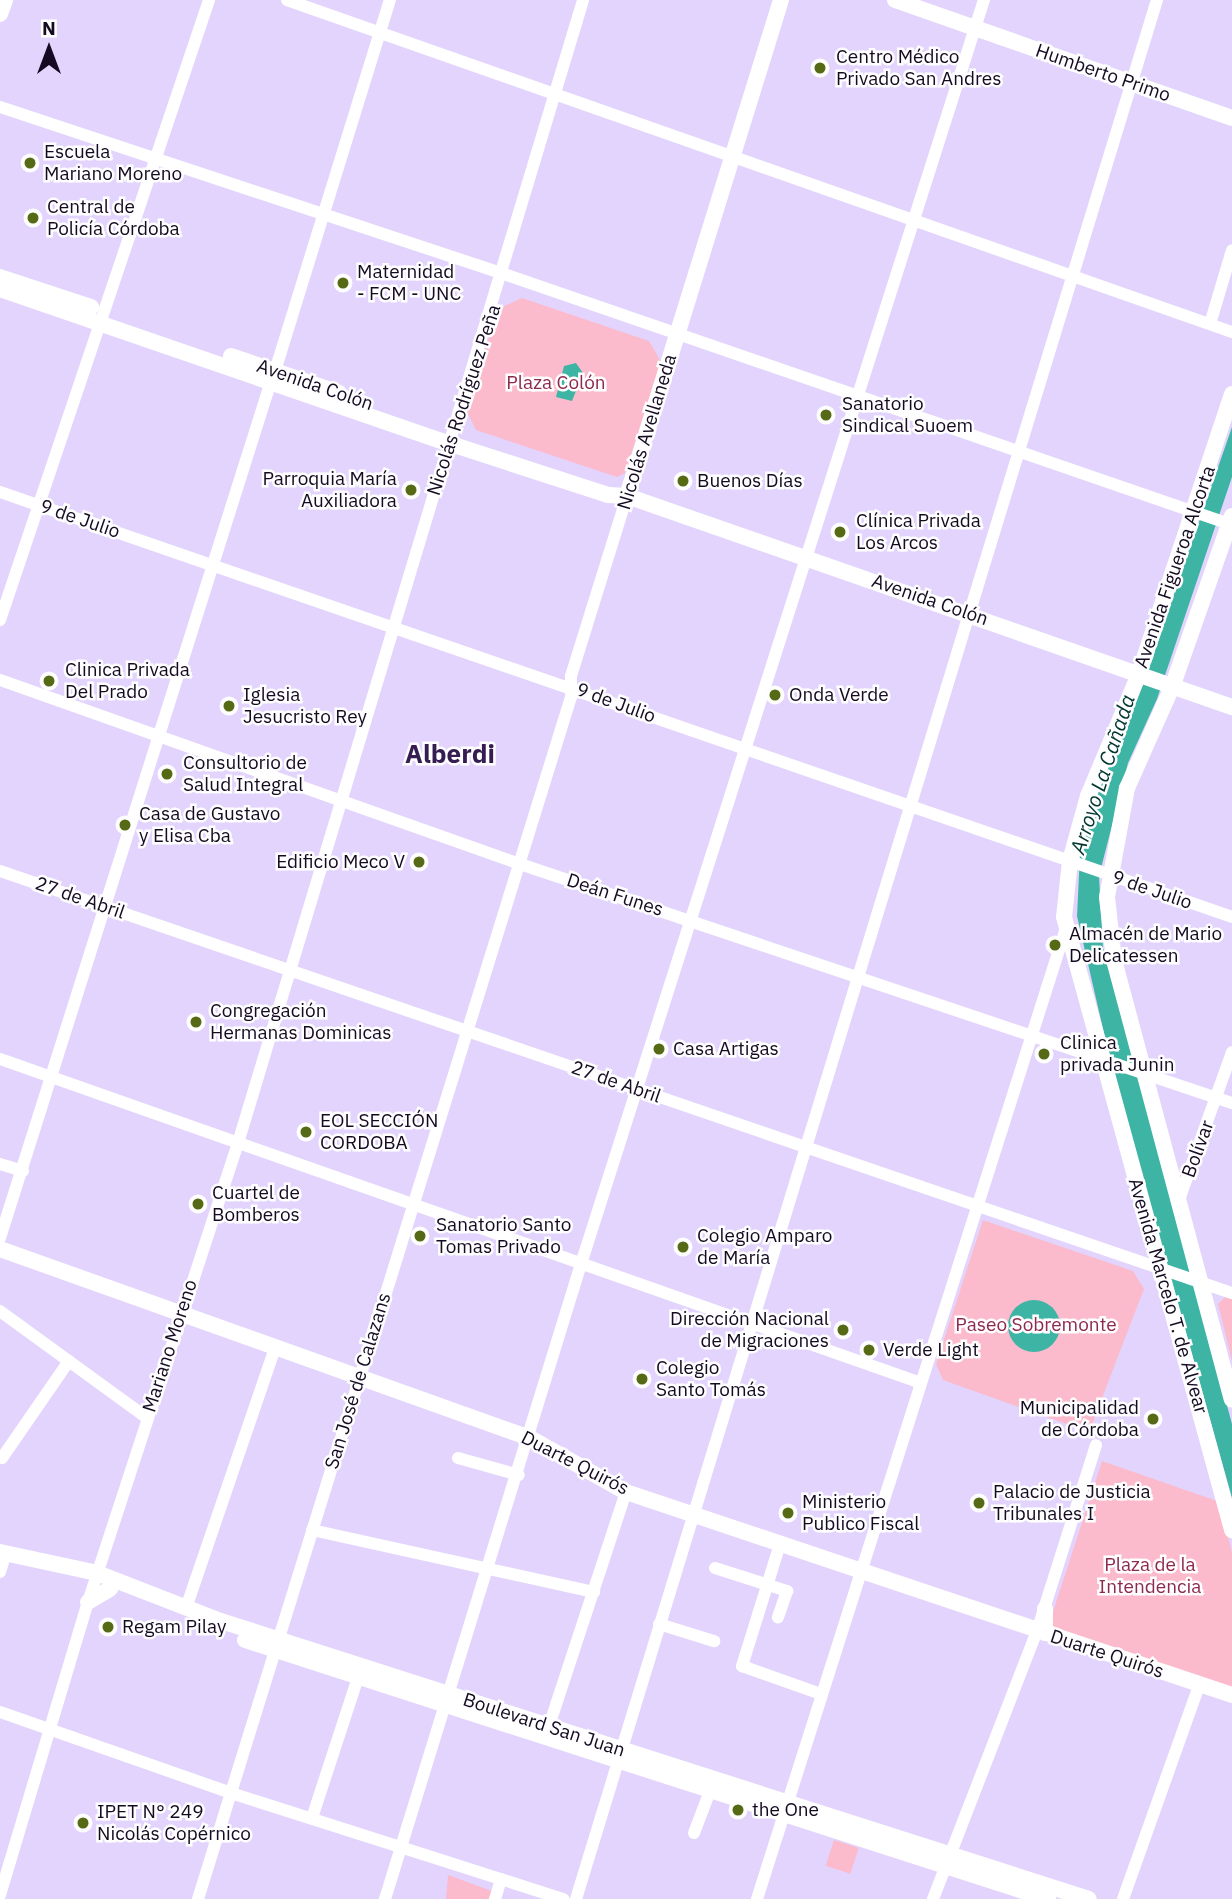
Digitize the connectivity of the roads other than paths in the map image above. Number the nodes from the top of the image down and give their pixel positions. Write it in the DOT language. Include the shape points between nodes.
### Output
graph roads {
  1 [pos="5,0"];
  2 [pos="209,0"];
  3 [pos="287,0"];
  4 [pos="390,0"];
  5 [pos="583,0"];
  6 [pos="781,0"];
  7 [pos="895,0"];
  8 [pos="984,0"];
  9 [pos="1157,0"];
  10 [pos="0,13"];
  11 [pos="974,28"];
  12 [pos="380,32"];
  13 [pos="1134,84"];
  14 [pos="554,92"];
  15 [pos="0,107"];
  16 [pos="1232,118"];
  17 [pos="733,155"];
  18 [pos="155,161"];
  19 [pos="323,216"];
  20 [pos="914,219"];
  21 [pos="1232,250"];
  22 [pos="504,274"];
  23 [pos="0,277"];
  24 [pos="1074,277"];
  25 [pos="0,289"];
  26 [pos="101,316"];
  27 [pos="1210,324"];
  28 [pos="1232,332"];
  29 [pos="677,336"];
  30 [pos="273,376"];
  31 [pos="1232,394"];
  32 [pos="857,395"];
  33 [pos="450,438"];
  34 [pos="1021,451"];
  35 [pos="0,492"];
  36 [pos="628,496"];
  37 [pos="40,505"];
  38 [pos="1194,512"];
  39 [pos="1231,522"];
  40 [pos="805,557"];
  41 [pos="213,565"];
  42 [pos="971,614"];
  43 [pos="0,620"];
  44 [pos="395,628"];
  45 [pos="1139,674"];
  46 [pos="0,680"];
  47 [pos="569,686"];
  48 [pos="1172,687"];
  49 [pos="1232,707"];
  50 [pos="161,736"];
  51 [pos="744,749"];
  52 [pos="342,798"];
  53 [pos="911,806"];
  54 [pos="1070,861"];
  55 [pos="517,863"];
  56 [pos="0,871"];
  57 [pos="1109,875"];
  58 [pos="107,908"];
  59 [pos="1232,917"];
  60 [pos="690,919"];
  61 [pos="1065,931"];
  62 [pos="290,970"];
  63 [pos="858,978"];
  64 [pos="466,1032"];
  65 [pos="1031,1037"];
  66 [pos="1232,1052"];
  67 [pos="0,1059"];
  68 [pos="1101,1062"];
  69 [pos="1146,1076"];
  70 [pos="54,1078"];
  71 [pos="638,1089"];
  72 [pos="1216,1098"];
  73 [pos="1232,1103"];
  74 [pos="238,1143"];
  75 [pos="806,1146"];
  76 [pos="0,1164"];
  77 [pos="23,1171"];
  78 [pos="1179,1200"];
  79 [pos="978,1205"];
  80 [pos="411,1206"];
  81 [pos="0,1238"];
  82 [pos="0,1249"];
  83 [pos="581,1264"];
  84 [pos="1160,1267"];
  85 [pos="1204,1284"];
  86 [pos="1232,1293"];
  87 [pos="0,1311"];
  88 [pos="181,1315"];
  89 [pos="749,1323"];
  90 [pos="275,1348"];
  91 [pos="69,1361"];
  92 [pos="360,1377"];
  93 [pos="921,1383"];
  94 [pos="1232,1399"];
  95 [pos="146,1417"];
  96 [pos="530,1438"];
  97 [pos="1096,1445"];
  98 [pos="2,1458"];
  99 [pos="458,1458"];
  100 [pos="519,1475"];
  101 [pos="1226,1490"];
  102 [pos="626,1492"];
  103 [pos="692,1514"];
  104 [pos="312,1530"];
  105 [pos="1232,1530"];
  106 [pos="779,1544"];
  107 [pos="1,1562"];
  108 [pos="715,1568"];
  109 [pos="489,1572"];
  110 [pos="860,1572"];
  111 [pos="95,1578"];
  112 [pos="768,1585"];
  113 [pos="110,1589"];
  114 [pos="594,1592"];
  115 [pos="88,1602"];
  116 [pos="186,1608"];
  117 [pos="1045,1609"];
  118 [pos="778,1617"];
  119 [pos="659,1624"];
  120 [pos="1041,1632"];
  121 [pos="713,1640"];
  122 [pos="278,1645"];
  123 [pos="358,1677"];
  124 [pos="1199,1685"];
  125 [pos="821,1694"];
  126 [pos="1232,1695"];
  127 [pos="448,1700"];
  128 [pos="0,1712"];
  129 [pos="549,1726"];
  130 [pos="50,1730"];
  131 [pos="619,1755"];
  132 [pos="709,1791"];
  133 [pos="231,1793"];
  134 [pos="786,1809"];
  135 [pos="312,1818"];
  136 [pos="694,1833"];
  137 [pos="401,1846"];
  138 [pos="948,1860"];
  139 [pos="501,1879"];
  140 [pos="0,1895"];
  141 [pos="198,1899"];
  142 [pos="385,1899"];
  143 [pos="495,1899"];
  144 [pos="563,1899"];
  145 [pos="576,1899"];
  146 [pos="757,1899"];
  147 [pos="933,1899"];
  148 [pos="1048,1899"];
  149 [pos="1089,1899"];
  150 [pos="1123,1899"];
  1 -- 10 [label="main road"];
  2 -- 18 [label="street"];
  3 -- 12 [label="street"];
  4 -- 12 [label="street"];
  5 -- 14 [label="street, Nicolás Rodríguez Peña"];
  6 -- 17 [label="main road, Nicolás Avellaneda"];
  7 -- 11 [label="main road, Humberto Primo"];
  8 -- 11 [label="street"];
  9 -- 13 [label="street"];
  11 -- 13 [label="main road, Humberto Primo"];
  11 -- 20 [label="street"];
  12 -- 14 [label="street"];
  12 -- 19 [label="street"];
  13 -- 16 [label="main road, Humberto Primo"];
  13 -- 24 [label="street"];
  14 -- 17 [label="street"];
  14 -- 22 [label="street, Nicolás Rodríguez Peña"];
  15 -- 18 [label="street"];
  17 -- 20 [label="street"];
  17 -- 29 [label="main road, Nicolás Avellaneda"];
  18 -- 19 [label="street"];
  18 -- 26 [label="street"];
  19 -- 22 [label="street"];
  19 -- 30 [label="street"];
  20 -- 24 [label="street"];
  20 -- 32 [label="street"];
  21 -- 27 [label="street"];
  22 -- 29 [label="street"];
  22 -- 33 [label="street, Nicolás Rodríguez Peña"];
  23 -- 26 [label="main road, Avenida Colón"];
  24 -- 27 [label="street"];
  24 -- 34 [label="street"];
  25 -- 26 [label="main road, Avenida Colón"];
  26 -- 30 [label="main road, Avenida Colón"];
  26 -- 37 [label="street"];
  27 -- 28 [label="street"];
  29 -- 32 [label="street"];
  29 -- 36 [label="main road, Nicolás Avellaneda"];
  30 -- 33 [label="main road, Avenida Colón"];
  30 -- 41 [label="street"];
  31 -- 38 [label="main road, Avenida Figueroa Alcorta"];
  32 -- 34 [label="street"];
  32 -- 40 [label="street"];
  33 -- 36 [label="main road, Avenida Colón" via="611,485"];
  33 -- 44 [label="street, Nicolás Rodríguez Peña"];
  34 -- 38 [label="street"];
  34 -- 42 [label="street"];
  35 -- 37 [label="street, 9 de Julio"];
  36 -- 40 [label="main road, Avenida Colón"];
  36 -- 47 [label="street, Nicolás Avellaneda"];
  37 -- 41 [label="street, 9 de Julio"];
  37 -- 43 [label="street"];
  38 -- 39 [label="street"];
  38 -- 45 [label="main road, Avenida Figueroa Alcorta"];
  39 -- 48 [label="main road, Avenida Figueroa Alcorta"];
  40 -- 42 [label="main road, Avenida Colón"];
  40 -- 51 [label="street"];
  41 -- 44 [label="street, 9 de Julio"];
  41 -- 50 [label="street"];
  42 -- 45 [label="main road, Avenida Colón"];
  42 -- 53 [label="street"];
  44 -- 47 [label="street, 9 de Julio"];
  44 -- 52 [label="street, Nicolás Rodríguez Peña"];
  45 -- 48 [label="main road, Avenida Colón"];
  45 -- 54 [label="main road, Avenida Figueroa Alcorta" via="1094,779"];
  46 -- 50 [label="street, Deán Funes"];
  47 -- 51 [label="street, 9 de Julio"];
  47 -- 55 [label="street, Nicolás Avellaneda" via="571,697"];
  48 -- 49 [label="main road, Avenida Colón"];
  48 -- 57 [label="main road, Avenida Figueroa Alcorta" via="1127,788"];
  50 -- 52 [label="street, Deán Funes"];
  50 -- 58 [label="street"];
  51 -- 53 [label="street, 9 de Julio"];
  51 -- 60 [label="street"];
  52 -- 55 [label="street, Deán Funes"];
  52 -- 62 [label="street, Mariano Moreno"];
  53 -- 54 [label="street, 9 de Julio"];
  53 -- 63 [label="street"];
  54 -- 57 [label="street, 9 de Julio"];
  54 -- 61 [label="main road, Avenida Figueroa Alcorta"];
  55 -- 60 [label="street, Deán Funes"];
  55 -- 64 [label="street, San José de Calazans"];
  56 -- 58 [label="street, 27 de Abril"];
  57 -- 59 [label="street, 9 de Julio"];
  57 -- 69 [label="main road, Avenida Figueroa Alcorta" via="1108,930"];
  58 -- 62 [label="street, 27 de Abril"];
  58 -- 70 [label="street"];
  60 -- 63 [label="street, Deán Funes"];
  60 -- 71 [label="street"];
  61 -- 65 [label="street"];
  61 -- 68 [label="main road, Avenida Figueroa Alcorta"];
  62 -- 64 [label="street, 27 de Abril"];
  62 -- 74 [label="street, Mariano Moreno"];
  63 -- 65 [label="street, Deán Funes"];
  63 -- 75 [label="street"];
  64 -- 71 [label="street, 27 de Abril"];
  64 -- 80 [label="street, San José de Calazans"];
  65 -- 68 [label="street, Deán Funes"];
  65 -- 79 [label="street"];
  66 -- 72 [label="street, Bolívar"];
  67 -- 70 [label="street"];
  68 -- 69 [label="street, Deán Funes"];
  68 -- 84 [label="main road, Avenida Marcelo T. de Alvear"];
  69 -- 72 [label="street, Deán Funes"];
  69 -- 78 [label="main road, Avenida Marcelo T. de Alvear"];
  70 -- 74 [label="street"];
  70 -- 77 [label="street"];
  71 -- 75 [label="street, 27 de Abril"];
  71 -- 83 [label="street"];
  72 -- 73 [label="street, Deán Funes"];
  72 -- 78 [label="street, Bolívar"];
  74 -- 80 [label="street"];
  74 -- 88 [label="street, Mariano Moreno"];
  75 -- 79 [label="street, 27 de Abril"];
  75 -- 89 [label="street"];
  76 -- 77 [label="street"];
  77 -- 81 [label="street"];
  78 -- 85 [label="main road, Avenida Marcelo T. de Alvear"];
  79 -- 84 [label="street, 27 de Abril"];
  79 -- 93 [label="street"];
  80 -- 83 [label="street"];
  80 -- 92 [label="street, San José de Calazans"];
  82 -- 88 [label="main road, Duarte Quirós"];
  83 -- 89 [label="street"];
  83 -- 96 [label="street"];
  84 -- 85 [label="street, 27 de Abril"];
  84 -- 101 [label="main road, Avenida Marcelo T. de Alvear"];
  85 -- 86 [label="street, 27 de Abril"];
  85 -- 94 [label="main road, Avenida Marcelo T. de Alvear"];
  87 -- 91 [label="street"];
  88 -- 90 [label="main road, Duarte Quirós"];
  88 -- 95 [label="street, Mariano Moreno"];
  89 -- 93 [label="street"];
  89 -- 103 [label="street"];
  90 -- 92 [label="main road, Duarte Quirós"];
  90 -- 116 [label="street"];
  91 -- 95 [label="street"];
  91 -- 98 [label="street"];
  92 -- 96 [label="main road, Duarte Quirós"];
  92 -- 104 [label="street, San José de Calazans"];
  93 -- 110 [label="street"];
  95 -- 111 [label="street, Mariano Moreno"];
  96 -- 100 [label="street"];
  96 -- 102 [label="main road, Duarte Quirós"];
  97 -- 117 [label="street"];
  99 -- 100 [label="street"];
  100 -- 109 [label="street"];
  101 -- 105 [label="main road, Avenida Marcelo T. de Alvear"];
  102 -- 103 [label="main road, Duarte Quirós"];
  102 -- 114 [label="street"];
  103 -- 106 [label="main road, Duarte Quirós"];
  103 -- 119 [label="street"];
  104 -- 109 [label="street"];
  104 -- 122 [label="street, San José de Calazans"];
  106 -- 110 [label="main road, Duarte Quirós"];
  106 -- 112 [label="street"];
  107 -- 111 [label="main road, Boulevard San Juan"];
  108 -- 112 [label="street"];
  109 -- 114 [label="street"];
  109 -- 127 [label="street"];
  110 -- 120 [label="main road, Duarte Quirós"];
  110 -- 125 [label="street"];
  111 -- 113 [label="main road, Boulevard San Juan"];
  111 -- 115 [label="street, Mariano Moreno"];
  111 -- 116 [label="main road, Boulevard San Juan"];
  112 -- 118 [label="street" via="787,1591"];
  112 -- 125 [label="street" via="741,1666"];
  113 -- 115 [label="main road"];
  113 -- 122 [label="main road, Boulevard San Juan"];
  114 -- 129 [label="street"];
  115 -- 130 [label="street, Mariano Moreno"];
  116 -- 122 [label="main road, Boulevard San Juan"];
  117 -- 120 [label="main road"];
  119 -- 121 [label="street"];
  119 -- 131 [label="street"];
  120 -- 124 [label="main road, Duarte Quirós"];
  120 -- 138 [label="street"];
  122 -- 123 [label="main road, Boulevard San Juan"];
  122 -- 127 [label="main road, Boulevard San Juan"];
  122 -- 133 [label="street, San José de Calazans"];
  123 -- 127 [label="main road, Boulevard San Juan"];
  123 -- 135 [label="street"];
  124 -- 126 [label="main road, Duarte Quirós"];
  124 -- 150 [label="street"];
  125 -- 134 [label="street"];
  127 -- 129 [label="main road, Boulevard San Juan"];
  127 -- 131 [label="main road, Boulevard San Juan"];
  127 -- 137 [label="street"];
  128 -- 130 [label="street"];
  129 -- 131 [label="main road, Boulevard San Juan"];
  130 -- 133 [label="street"];
  130 -- 140 [label="street, Mariano Moreno"];
  131 -- 132 [label="main road, Boulevard San Juan"];
  131 -- 134 [label="main road, Boulevard San Juan"];
  131 -- 145 [label="street"];
  132 -- 134 [label="main road, Boulevard San Juan"];
  132 -- 136 [label="street"];
  133 -- 135 [label="street"];
  133 -- 141 [label="street, San José de Calazans"];
  134 -- 138 [label="main road, Boulevard San Juan"];
  134 -- 146 [label="street"];
  135 -- 137 [label="street"];
  137 -- 139 [label="street"];
  137 -- 142 [label="street"];
  138 -- 147 [label="street"];
  138 -- 148 [label="main road, Boulevard San Juan"];
  138 -- 149 [label="main road, Boulevard San Juan"];
  139 -- 143 [label="street"];
  139 -- 144 [label="street"];
}
